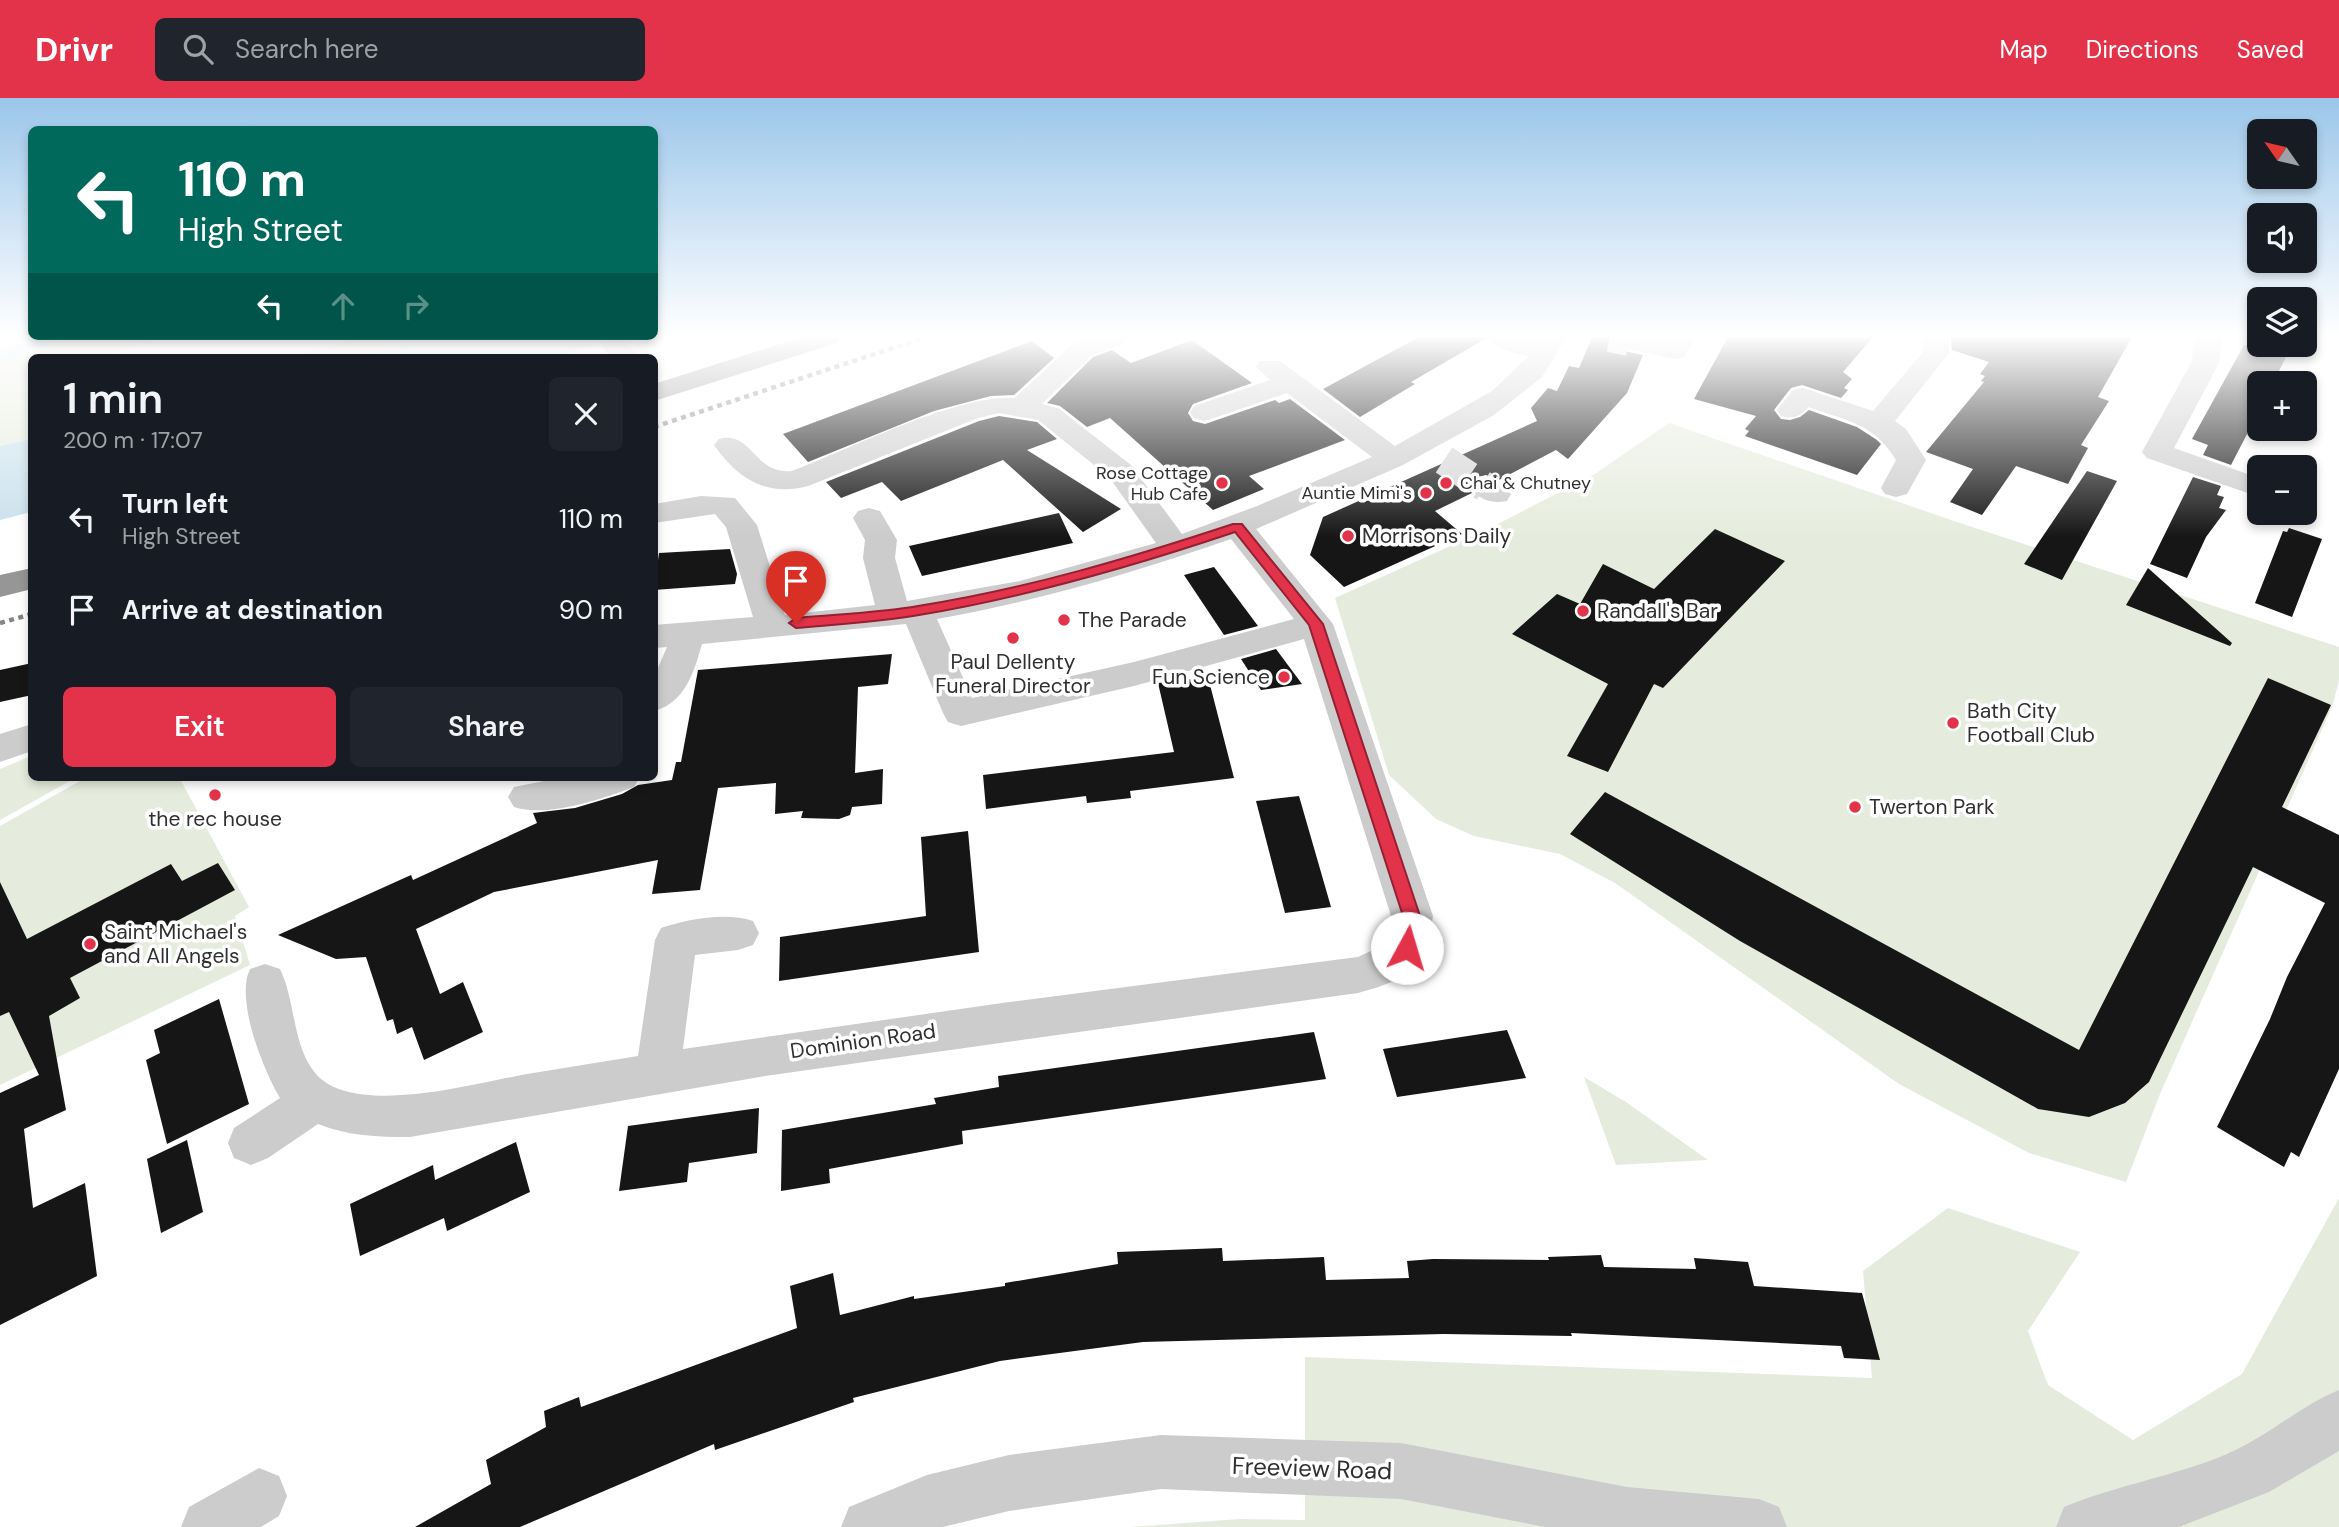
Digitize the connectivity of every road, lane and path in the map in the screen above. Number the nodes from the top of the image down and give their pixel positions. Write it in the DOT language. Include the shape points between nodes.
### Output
graph roads {
  1 [pos="1025,404"];
  2 [pos="1221,404"];
  3 [pos="1319,404"];
  4 [pos="1494,404"];
  5 [pos="1796,404"];
  6 [pos="1824,404"];
  7 [pos="1895,404"];
  8 [pos="2182,404"];
  9 [pos="1022,407"];
  10 [pos="1791,410"];
  11 [pos="1204,412"];
  12 [pos="1879,423"];
  13 [pos="729,445"];
  14 [pos="1393,459"];
  15 [pos="2247,485"];
  16 [pos="1895,488"];
  17 [pos="658,513"];
  18 [pos="869,519"];
  19 [pos="1238,527"];
  20 [pos="1176,549"];
  21 [pos="28,579"];
  22 [pos="0,586"];
  23 [pos="905,612"];
  24 [pos="1316,624"];
  25 [pos="772,626"];
  26 [pos="671,635"];
  27 [pos="658,695"];
  28 [pos="28,738"];
  29 [pos="0,748"];
  30 [pos="611,781"];
  31 [pos="527,797"];
  32 [pos="738,933"];
  33 [pos="265,982"];
  34 [pos="658,1072"];
  35 [pos="314,1101"];
  36 [pos="251,1143"];
  37 [pos="2339,1416"];
  38 [pos="259,1496"];
  39 [pos="209,1527"];
  40 [pos="869,1527"];
  41 [pos="1759,1527"];
  42 [pos="2084,1527"];
  1 -- 9 [label="street"];
  2 -- 11 [label="street"];
  3 -- 14 [label="street"];
  4 -- 14 [label="street" via="1432,452"];
  5 -- 10 [label="street"];
  6 -- 12 [label="street"];
  7 -- 12 [label="street"];
  8 -- 15 [label="street" via="2150,464"];
  9 -- 13 [label="street" via="999,405 970,411 796,480 777,483 759,478"];
  9 -- 20 [label="street" via="1048,414 1120,471"];
  12 -- 16 [label="street" via="1896,435 1911,460"];
  14 -- 19 [label="street"];
  17 -- 25 [label="street" via="724,505 741,525"];
  18 -- 23 [label="street" via="881,540 880,558"];
  19 -- 20 [label="street"];
  19 -- 24 [label="street"];
  20 -- 23 [label="street" via="1001,594"];
  21 -- 22 [label="highway"];
  23 -- 24 [label="street" via="961,713 1134,674"];
  23 -- 25 [label="street"];
  24 -- 34 [label="street, Dominion Road" via="1412,916 1407,948 1397,960 1358,975"];
  25 -- 26 [label="street"];
  26 -- 27 [label="street" via="675,677"];
  28 -- 29 [label="street"];
  30 -- 31 [label="street" via="593,788"];
  32 -- 34 [label="street" via="676,940"];
  33 -- 35 [label="street, Dominion Road" via="280,1053 293,1084"];
  34 -- 35 [label="street, Dominion Road" via="411,1116 344,1114"];
  35 -- 36 [label="street"];
  37 -- 42 [label="street" via="2306,1444 2197,1496"];
  38 -- 39 [label="street"];
  40 -- 41 [label="street, Freeview Road" via="927,1503 1009,1483 1161,1462 1401,1471 1627,1516"];
}
